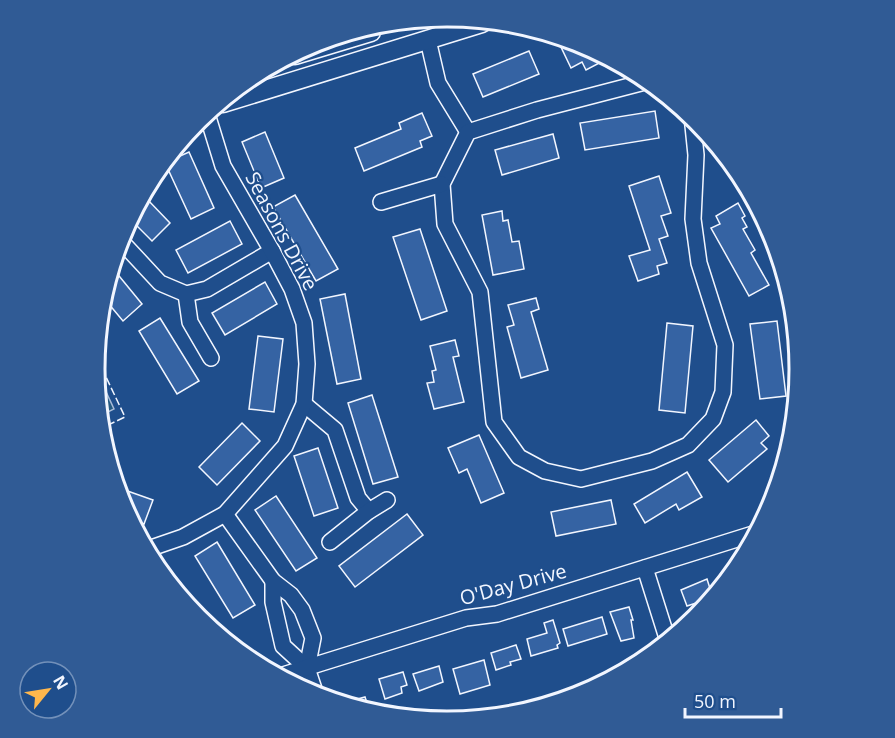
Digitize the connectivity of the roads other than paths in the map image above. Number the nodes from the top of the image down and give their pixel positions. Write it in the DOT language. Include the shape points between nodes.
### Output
graph roads {
  1 [pos="467,28"];
  2 [pos="428,40"];
  3 [pos="637,84"];
  4 [pos="239,98"];
  5 [pos="210,123"];
  6 [pos="468,132"];
  7 [pos="694,132"];
  8 [pos="442,184"];
  9 [pos="381,202"];
  10 [pos="128,249"];
  11 [pos="272,250"];
  12 [pos="186,294"];
  13 [pos="211,358"];
  14 [pos="304,404"];
  15 [pos="387,500"];
  16 [pos="369,511"];
  17 [pos="225,514"];
  18 [pos="746,536"];
  19 [pos="330,542"];
  20 [pos="155,547"];
  21 [pos="645,568"];
  22 [pos="273,581"];
  23 [pos="666,632"];
  24 [pos="307,668"];
  25 [pos="290,673"];
  26 [pos="311,683"];
  1 -- 2 [label="main road"];
  2 -- 4 [label="main road"];
  2 -- 6 [label="street" via="438,83"];
  3 -- 6 [label="street"];
  5 -- 11 [label="street, Seasons Drive" via="223,166"];
  6 -- 8 [label="street"];
  7 -- 8 [label="street" via="693,219 699,262 724,345 723,393 712,418 688,445 652,461 581,479 545,471 519,457 494,422 480,292 446,224"];
  8 -- 9 [label="street"];
  10 -- 12 [label="street" via="160,283"];
  11 -- 12 [label="street" via="207,289"];
  11 -- 14 [label="street, Seasons Drive" via="304,323 308,364"];
  12 -- 13 [label="street" via="190,322"];
  14 -- 16 [label="street" via="335,430 358,498"];
  14 -- 17 [label="street, Seasons Drive" via="285,446"];
  15 -- 16 [label="street"];
  16 -- 19 [label="street"];
  17 -- 20 [label="street, Seasons Drive" via="183,537"];
  17 -- 22 [label="street"];
  18 -- 21 [label="street, O'Day Drive"];
  21 -- 23 [label="street"];
  21 -- 24 [label="street, O'Day Drive"];
  22 -- 24 [label="street" via="273,602 283,646"];
  22 -- 24 [label="street" via="302,610 313,639"];
  24 -- 25 [label="street, O'Day Drive"];
  24 -- 26 [label="street"];
}
